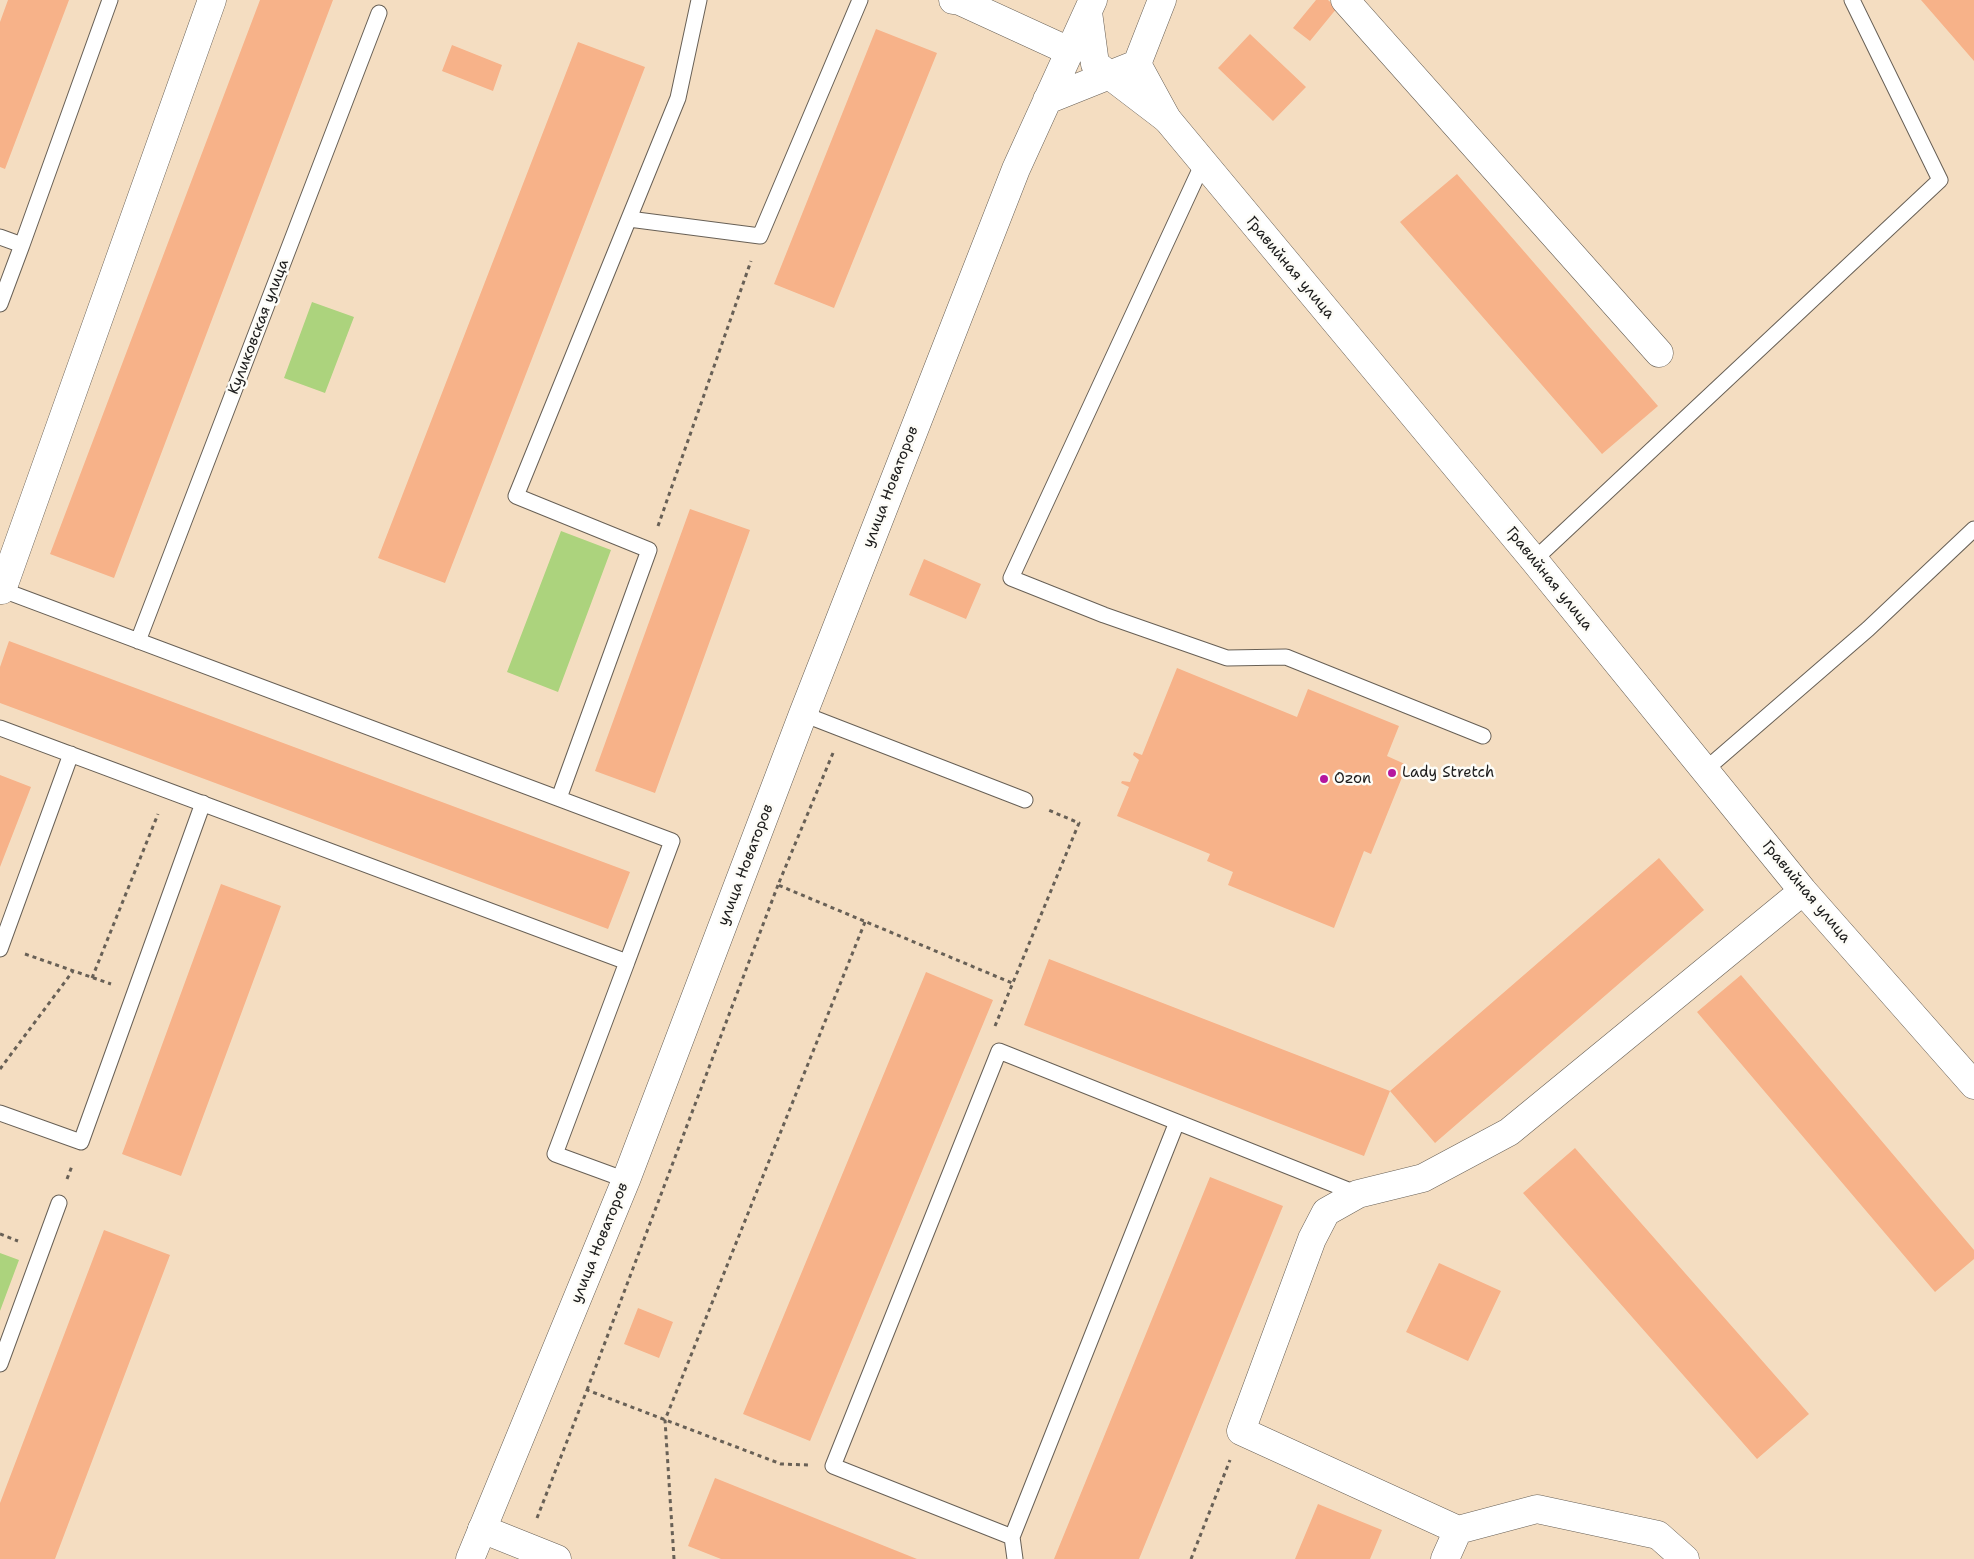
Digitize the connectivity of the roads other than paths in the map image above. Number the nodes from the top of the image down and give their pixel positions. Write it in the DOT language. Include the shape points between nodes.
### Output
graph roads {
  1 [pos="110,0"];
  2 [pos="212,0"];
  3 [pos="698,0"];
  4 [pos="860,0"];
  5 [pos="958,0"];
  6 [pos="1162,0"];
  7 [pos="1345,0"];
  8 [pos="1852,0"];
  9 [pos="1090,6"];
  10 [pos="379,13"];
  11 [pos="1069,51"];
  12 [pos="1137,64"];
  13 [pos="1047,100"];
  14 [pos="1167,119"];
  15 [pos="1203,163"];
  16 [pos="629,219"];
  17 [pos="0,237"];
  18 [pos="22,245"];
  19 [pos="0,304"];
  20 [pos="1659,354"];
  21 [pos="1974,529"];
  22 [pos="1534,560"];
  23 [pos="1,591"];
  24 [pos="138,641"];
  25 [pos="803,714"];
  26 [pos="0,728"];
  27 [pos="1483,736"];
  28 [pos="71,754"];
  29 [pos="1705,770"];
  30 [pos="558,798"];
  31 [pos="1025,800"];
  32 [pos="204,804"];
  33 [pos="1803,891"];
  34 [pos="1,947"];
  35 [pos="627,962"];
  36 [pos="1974,1085"];
  37 [pos="0,1113"];
  38 [pos="1177,1122"];
  39 [pos="626,1180"];
  40 [pos="1358,1194"];
  41 [pos="59,1202"];
  42 [pos="0,1364"];
  43 [pos="482,1529"];
  44 [pos="1458,1530"];
  45 [pos="1012,1537"];
  46 [pos="470,1559"];
  47 [pos="557,1559"];
  48 [pos="1015,1559"];
  49 [pos="1446,1559"];
  50 [pos="1685,1559"];
  1 -- 18 [label="lane"];
  2 -- 23 [label="street"];
  3 -- 16 [label="lane" via="678,98"];
  4 -- 16 [label="lane" via="760,236"];
  5 -- 11 [label="street"];
  6 -- 12 [label="street"];
  7 -- 20 [label="street"];
  8 -- 22 [label="lane" via="1940,180"];
  9 -- 11 [label="street, улица Новаторов"];
  9 -- 14 [label="street" via="1095,64"];
  10 -- 24 [label="lane, Куликовская улица"];
  11 -- 13 [label="street, улица Новаторов"];
  12 -- 13 [label="street"];
  12 -- 14 [label="street, Гравийная улица"];
  13 -- 25 [label="street, улица Новаторов" via="1016,169"];
  14 -- 15 [label="street, Гравийная улица"];
  15 -- 22 [label="street, Гравийная улица"];
  15 -- 27 [label="lane" via="1011,578 1227,658 1286,657"];
  16 -- 30 [label="lane" via="516,496 649,550"];
  17 -- 18 [label="lane"];
  18 -- 19 [label="lane"];
  21 -- 29 [label="lane" via="1868,629"];
  22 -- 29 [label="street, Гравийная улица"];
  23 -- 24 [label="lane"];
  24 -- 30 [label="lane"];
  25 -- 31 [label="lane"];
  25 -- 39 [label="street, улица Новаторов"];
  26 -- 28 [label="lane"];
  28 -- 32 [label="lane"];
  28 -- 34 [label="lane"];
  29 -- 33 [label="street, Гравийная улица"];
  30 -- 35 [label="lane" via="672,840"];
  32 -- 35 [label="lane"];
  32 -- 37 [label="lane" via="81,1142"];
  33 -- 36 [label="street, Гравийная улица"];
  33 -- 40 [label="street" via="1509,1132 1423,1178"];
  35 -- 39 [label="lane" via="555,1154"];
  38 -- 40 [label="lane"];
  38 -- 45 [label="lane"];
  38 -- 45 [label="lane" via="999,1051 833,1466"];
  39 -- 43 [label="street, улица Новаторов"];
  40 -- 44 [label="street" via="1326,1212 1312,1239 1241,1431"];
  41 -- 42 [label="lane"];
  43 -- 46 [label="street, улица Новаторов"];
  43 -- 47 [label="street"];
  44 -- 49 [label="street"];
  44 -- 50 [label="street" via="1537,1509 1658,1535"];
  45 -- 48 [label="lane"];
}
